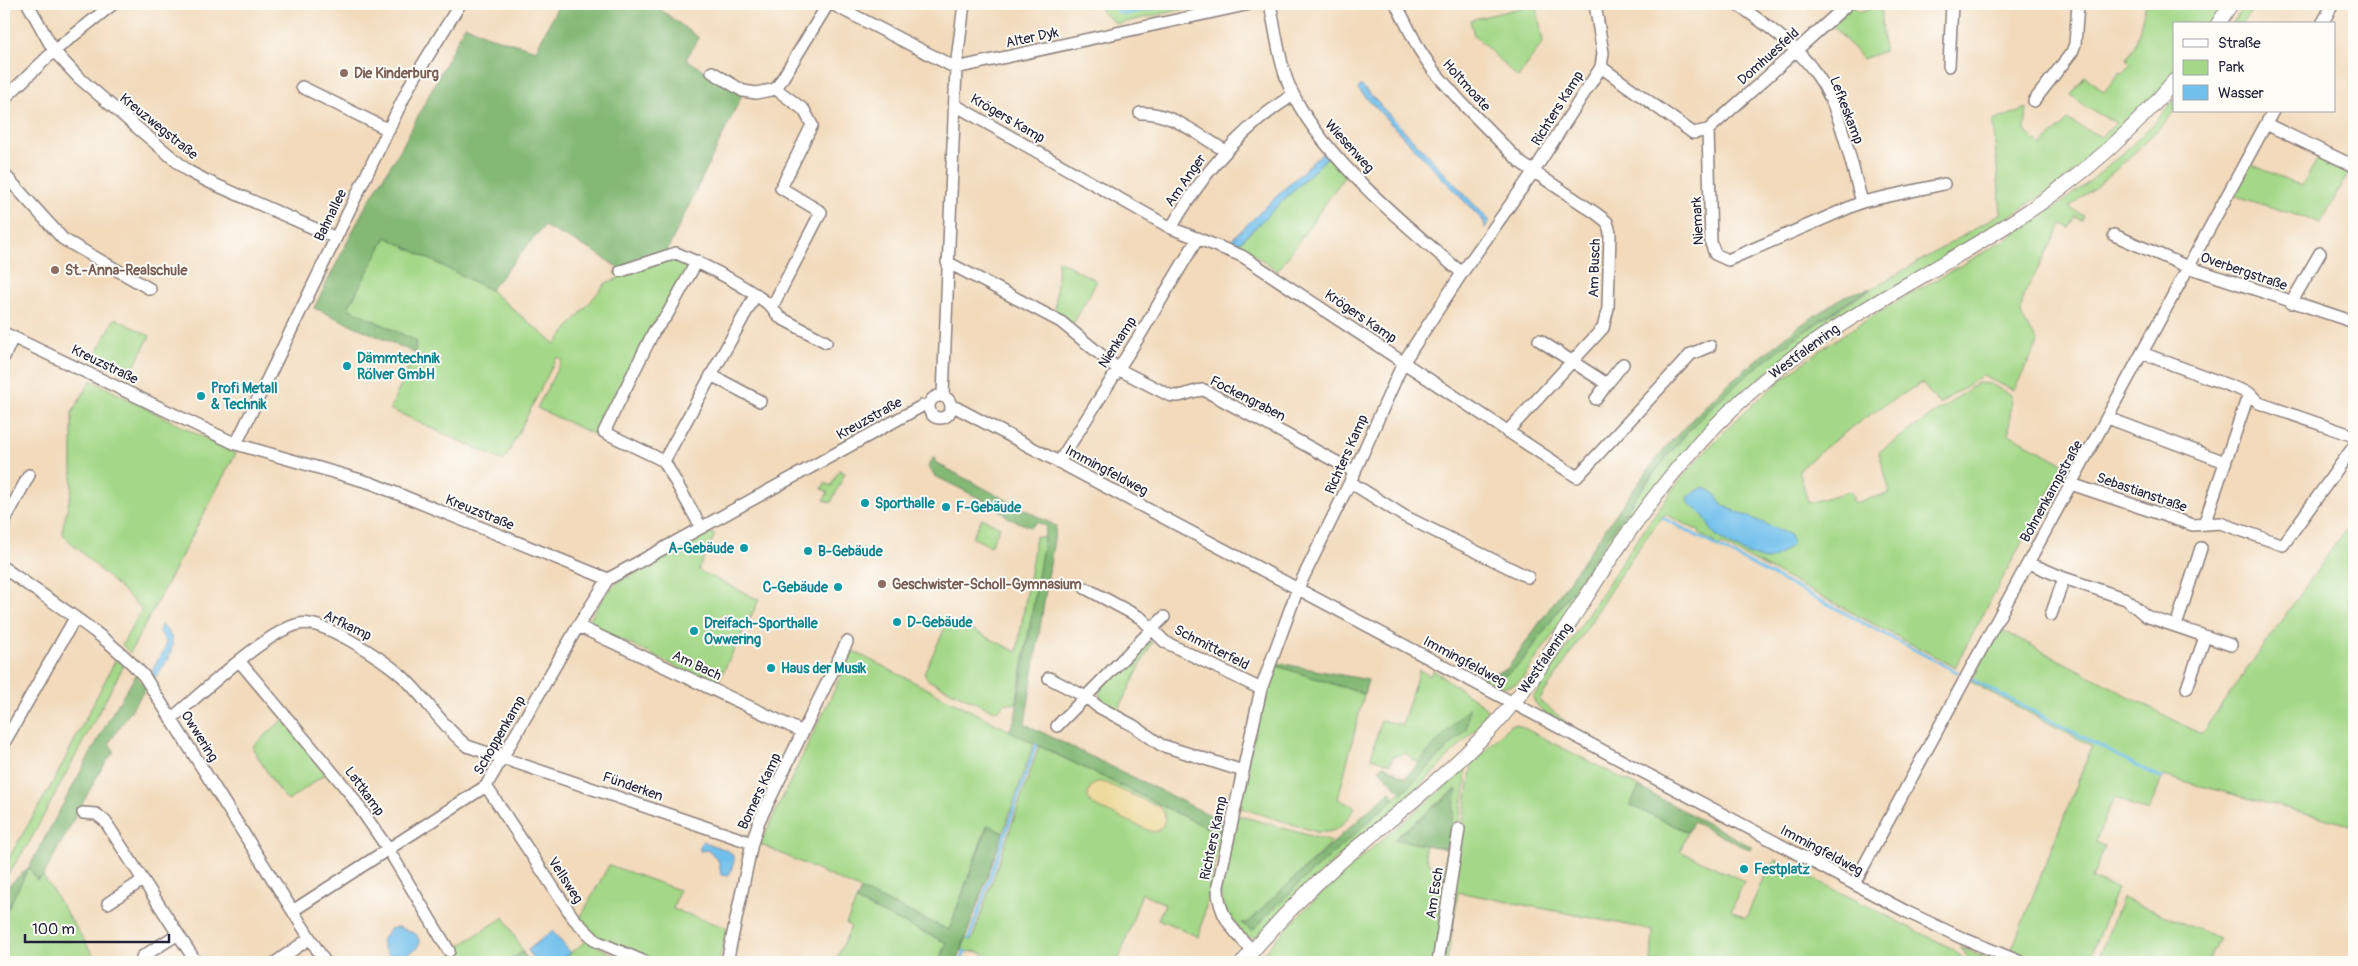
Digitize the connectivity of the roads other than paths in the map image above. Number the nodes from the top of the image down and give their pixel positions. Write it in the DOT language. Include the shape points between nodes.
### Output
graph roads {
  1 [pos="28,4"];
  2 [pos="113,4"];
  3 [pos="460,4"];
  4 [pos="828,4"];
  5 [pos="832,4"];
  6 [pos="964,4"];
  7 [pos="1250,4"];
  8 [pos="1270,4"];
  9 [pos="1396,4"];
  10 [pos="1595,4"];
  11 [pos="1737,4"];
  12 [pos="1848,4"];
  13 [pos="1952,4"];
  14 [pos="2078,4"];
  15 [pos="2231,4"];
  16 [pos="2333,4"];
  17 [pos="2219,22"];
  18 [pos="2323,22"];
  19 [pos="54,51"];
  20 [pos="1795,51"];
  21 [pos="1949,66"];
  22 [pos="1600,67"];
  23 [pos="956,68"];
  24 [pos="712,72"];
  25 [pos="2173,82"];
  26 [pos="302,86"];
  27 [pos="776,89"];
  28 [pos="1293,95"];
  29 [pos="4,99"];
  30 [pos="2034,101"];
  31 [pos="955,106"];
  32 [pos="2272,112"];
  33 [pos="1140,113"];
  34 [pos="2266,124"];
  35 [pos="388,130"];
  36 [pos="1708,130"];
  37 [pos="1226,151"];
  38 [pos="2354,166"];
  39 [pos="1534,171"];
  40 [pos="4,174"];
  41 [pos="1944,184"];
  42 [pos="1862,202"];
  43 [pos="1171,228"];
  44 [pos="2114,235"];
  45 [pos="336,238"];
  46 [pos="1198,238"];
  47 [pos="2320,253"];
  48 [pos="697,262"];
  49 [pos="947,262"];
  50 [pos="2188,268"];
  51 [pos="621,271"];
  52 [pos="1462,273"];
  53 [pos="150,289"];
  54 [pos="756,294"];
  55 [pos="2291,303"];
  56 [pos="772,307"];
  57 [pos="2354,322"];
  58 [pos="8,335"];
  59 [pos="1540,340"];
  60 [pos="826,342"];
  61 [pos="1710,346"];
  62 [pos="2142,353"];
  63 [pos="4,357"];
  64 [pos="1572,362"];
  65 [pos="1404,363"];
  66 [pos="1623,364"];
  67 [pos="1118,369"];
  68 [pos="711,375"];
  69 [pos="1607,384"];
  70 [pos="2248,392"];
  71 [pos="943,396"];
  72 [pos="1596,399"];
  73 [pos="760,401"];
  74 [pos="929,404"];
  75 [pos="951,406"];
  76 [pos="2108,418"];
  77 [pos="1508,432"];
  78 [pos="2354,436"];
  79 [pos="236,444"];
  80 [pos="2354,446"];
  81 [pos="664,461"];
  82 [pos="1059,462"];
  83 [pos="2225,462"];
  84 [pos="30,475"];
  85 [pos="1352,477"];
  86 [pos="2071,484"];
  87 [pos="4,522"];
  88 [pos="2204,524"];
  89 [pos="701,526"];
  90 [pos="2201,548"];
  91 [pos="2029,563"];
  92 [pos="4,568"];
  93 [pos="1528,577"];
  94 [pos="2064,578"];
  95 [pos="608,579"];
  96 [pos="1085,588"];
  97 [pos="1298,588"];
  98 [pos="2051,615"];
  99 [pos="1164,617"];
  100 [pos="74,618"];
  101 [pos="578,626"];
  102 [pos="2176,626"];
  103 [pos="1152,629"];
  104 [pos="2206,636"];
  105 [pos="847,642"];
  106 [pos="2232,645"];
  107 [pos="240,662"];
  108 [pos="1050,678"];
  109 [pos="2187,688"];
  110 [pos="1261,689"];
  111 [pos="1086,697"];
  112 [pos="1512,704"];
  113 [pos="171,720"];
  114 [pos="1057,726"];
  115 [pos="803,732"];
  116 [pos="4,743"];
  117 [pos="504,758"];
  118 [pos="1243,771"];
  119 [pos="486,786"];
  120 [pos="84,813"];
  121 [pos="1459,829"];
  122 [pos="752,843"];
  123 [pos="388,850"];
  124 [pos="143,880"];
  125 [pos="1854,884"];
  126 [pos="108,902"];
  127 [pos="294,910"];
  128 [pos="178,934"];
  129 [pos="310,938"];
  130 [pos="449,951"];
  131 [pos="1253,951"];
  132 [pos="142,958"];
  133 [pos="196,962"];
  134 [pos="276,962"];
  135 [pos="326,962"];
  136 [pos="645,962"];
  137 [pos="727,962"];
  138 [pos="1243,962"];
  139 [pos="1438,962"];
  140 [pos="2021,962"];
  1 -- 19 [label="street, Kreuzwegstraße"];
  2 -- 19 [label="street"];
  3 -- 35 [label="street, Bahnallee" via="410,85"];
  4 -- 27 [label="street"];
  5 -- 23 [label="street"];
  6 -- 23 [label="street"];
  7 -- 23 [label="street, Alter Dyk"];
  8 -- 28 [label="street, Wiesenweg"];
  9 -- 39 [label="street, Holtmoate" via="1407,29 1433,70 1521,163"];
  10 -- 22 [label="street, Richters Kamp" via="1603,53"];
  11 -- 20 [label="street, Lefkeskamp" via="1776,32"];
  12 -- 20 [label="street, Domhuesfeld"];
  13 -- 21 [label="street"];
  14 -- 30 [label="street" via="2072,52"];
  15 -- 17 [label="street"];
  16 -- 18 [label="street"];
  19 -- 29 [label="street"];
  19 -- 45 [label="street, Kreuzwegstraße" via="78,77 188,171"];
  20 -- 36 [label="street, Domhuesfeld"];
  20 -- 42 [label="street, Lefkeskamp" via="1818,75 1828,94"];
  22 -- 36 [label="street" via="1693,133"];
  22 -- 39 [label="street, Richters Kamp"];
  23 -- 31 [label="street"];
  24 -- 27 [label="street" via="743,91 756,93"];
  25 -- 112 [label="street, Westfalenring" via="2127,132 2057,191 1991,235 1824,334 1738,402 1664,484"];
  26 -- 35 [label="street"];
  27 -- 56 [label="street" via="804,110 812,125 781,188 821,212"];
  28 -- 37 [label="street, Am Anger" via="1270,109"];
  28 -- 52 [label="street, Wiesenweg" via="1308,122 1370,191"];
  31 -- 43 [label="street, Krögers Kamp"];
  31 -- 49 [label="street"];
  32 -- 34 [label="street, Bohnenkampstraße"];
  33 -- 37 [label="street, Am Anger" via="1152,112 1171,119"];
  34 -- 38 [label="street"];
  34 -- 50 [label="street, Bohnenkampstraße"];
  35 -- 45 [label="street, Bahnallee"];
  36 -- 42 [label="street, Niemark" via="1711,243 1715,254 1728,260"];
  37 -- 43 [label="street, Am Anger" via="1191,193"];
  39 -- 52 [label="street, Richters Kamp"];
  39 -- 64 [label="street, Am Busch" via="1607,222 1610,232 1607,316 1603,328"];
  40 -- 53 [label="street" via="63,239"];
  41 -- 42 [label="street, Niemark"];
  43 -- 46 [label="street, Krögers Kamp"];
  44 -- 50 [label="street, Overbergstraße"];
  45 -- 79 [label="street, Bahnallee"];
  46 -- 65 [label="street, Krögers Kamp" via="1242,256"];
  46 -- 67 [label="street, Nienkamp"];
  47 -- 55 [label="street, Overbergstraße"];
  48 -- 51 [label="street" via="676,253"];
  48 -- 54 [label="street"];
  48 -- 81 [label="street" via="654,330 604,432"];
  49 -- 67 [label="street, Fockengraben" via="1061,322"];
  49 -- 71 [label="street"];
  50 -- 55 [label="street, Overbergstraße"];
  50 -- 62 [label="street, Bohnenkampstraße"];
  52 -- 65 [label="street, Richters Kamp"];
  54 -- 56 [label="street"];
  54 -- 68 [label="street"];
  55 -- 57 [label="street, Overbergstraße"];
  56 -- 60 [label="street" via="779,318"];
  58 -- 63 [label="street"];
  58 -- 79 [label="street, Kreuzstraße"];
  59 -- 64 [label="street"];
  61 -- 77 [label="street, Krögers Kamp" via="1690,354 1577,477"];
  62 -- 70 [label="street"];
  62 -- 76 [label="street, Bohnenkampstraße"];
  64 -- 69 [label="street"];
  64 -- 77 [label="street, Am Busch"];
  65 -- 77 [label="street, Krögers Kamp"];
  65 -- 85 [label="street, Richters Kamp"];
  66 -- 69 [label="street"];
  67 -- 82 [label="street, Nienkamp"];
  67 -- 85 [label="street, Fockengraben" via="1175,397 1204,390"];
  68 -- 73 [label="street"];
  68 -- 81 [label="street"];
  69 -- 72 [label="street"];
  70 -- 78 [label="street" via="2258,403"];
  70 -- 83 [label="street"];
  71 -- 74 [label="street" via="932,398"];
  71 -- 75 [label="street"];
  74 -- 75 [label="street" via="932,415 938,418 948,415"];
  74 -- 89 [label="street, Kreuzstraße"];
  75 -- 82 [label="street, Immingfeldweg"];
  76 -- 83 [label="street"];
  76 -- 86 [label="street, Bohnenkampstraße"];
  79 -- 95 [label="street, Kreuzstraße" via="371,483"];
  80 -- 88 [label="street, Sebastianstraße" via="2284,545 2220,523"];
  81 -- 89 [label="street"];
  82 -- 97 [label="street, Immingfeldweg"];
  83 -- 88 [label="street"];
  84 -- 87 [label="street"];
  85 -- 93 [label="street, Fockengraben" via="1404,516"];
  85 -- 97 [label="street, Richters Kamp"];
  86 -- 88 [label="street, Sebastianstraße" via="2193,525"];
  86 -- 91 [label="street, Bohnenkampstraße"];
  89 -- 95 [label="street, Kreuzstraße"];
  90 -- 102 [label="street"];
  91 -- 94 [label="street"];
  91 -- 125 [label="street, Bohnenkampstraße"];
  92 -- 100 [label="street, Owwering"];
  94 -- 98 [label="street"];
  94 -- 102 [label="street" via="2126,599 2146,616"];
  95 -- 101 [label="street, Schoppenkamp"];
  96 -- 103 [label="street, Schmitterfeld" via="1141,618"];
  97 -- 110 [label="street, Richters Kamp"];
  97 -- 112 [label="street, Immingfeldweg"];
  99 -- 103 [label="street, Schmitterfeld"];
  100 -- 113 [label="street, Owwering" via="130,660 150,683"];
  100 -- 116 [label="street"];
  101 -- 115 [label="street, Am Bach"];
  101 -- 117 [label="street, Schoppenkamp"];
  102 -- 104 [label="street"];
  103 -- 110 [label="street, Schmitterfeld" via="1165,642"];
  103 -- 111 [label="street, Schmitterfeld"];
  104 -- 106 [label="street"];
  104 -- 109 [label="street"];
  105 -- 115 [label="street, Bomers Kamp"];
  107 -- 113 [label="street, Arfkamp"];
  107 -- 117 [label="street, Arfkamp" via="290,627 309,623 319,626 389,665 419,692 467,746"];
  107 -- 123 [label="street, Lattkamp" via="349,792"];
  108 -- 111 [label="street"];
  110 -- 118 [label="street, Richters Kamp"];
  111 -- 114 [label="street, Schmitterfeld"];
  111 -- 118 [label="street" via="1161,746"];
  112 -- 125 [label="street, Immingfeldweg"];
  112 -- 131 [label="street, Westfalenring" via="1441,778 1308,892"];
  113 -- 127 [label="street, Owwering"];
  115 -- 122 [label="street, Bomers Kamp" via="759,821"];
  117 -- 119 [label="street, Schoppenkamp"];
  117 -- 122 [label="street, Fünderken"];
  118 -- 131 [label="street, Richters Kamp" via="1218,893 1225,919"];
  119 -- 123 [label="street, Schoppenkamp"];
  119 -- 136 [label="street, Vellsweg" via="574,919 596,941"];
  120 -- 124 [label="street" via="96,814 105,821"];
  121 -- 139 [label="street, Am Esch"];
  122 -- 137 [label="street, Bomers Kamp"];
  123 -- 127 [label="street, Schoppenkamp"];
  123 -- 130 [label="street, Lattkamp"];
  124 -- 126 [label="street"];
  124 -- 128 [label="street"];
  125 -- 140 [label="street, Immingfeldweg" via="1962,938"];
  127 -- 129 [label="street, Owwering"];
  128 -- 132 [label="street"];
  128 -- 133 [label="street"];
  129 -- 134 [label="street"];
  129 -- 135 [label="street, Owwering"];
  131 -- 138 [label="street, Westfalenring"];
}
